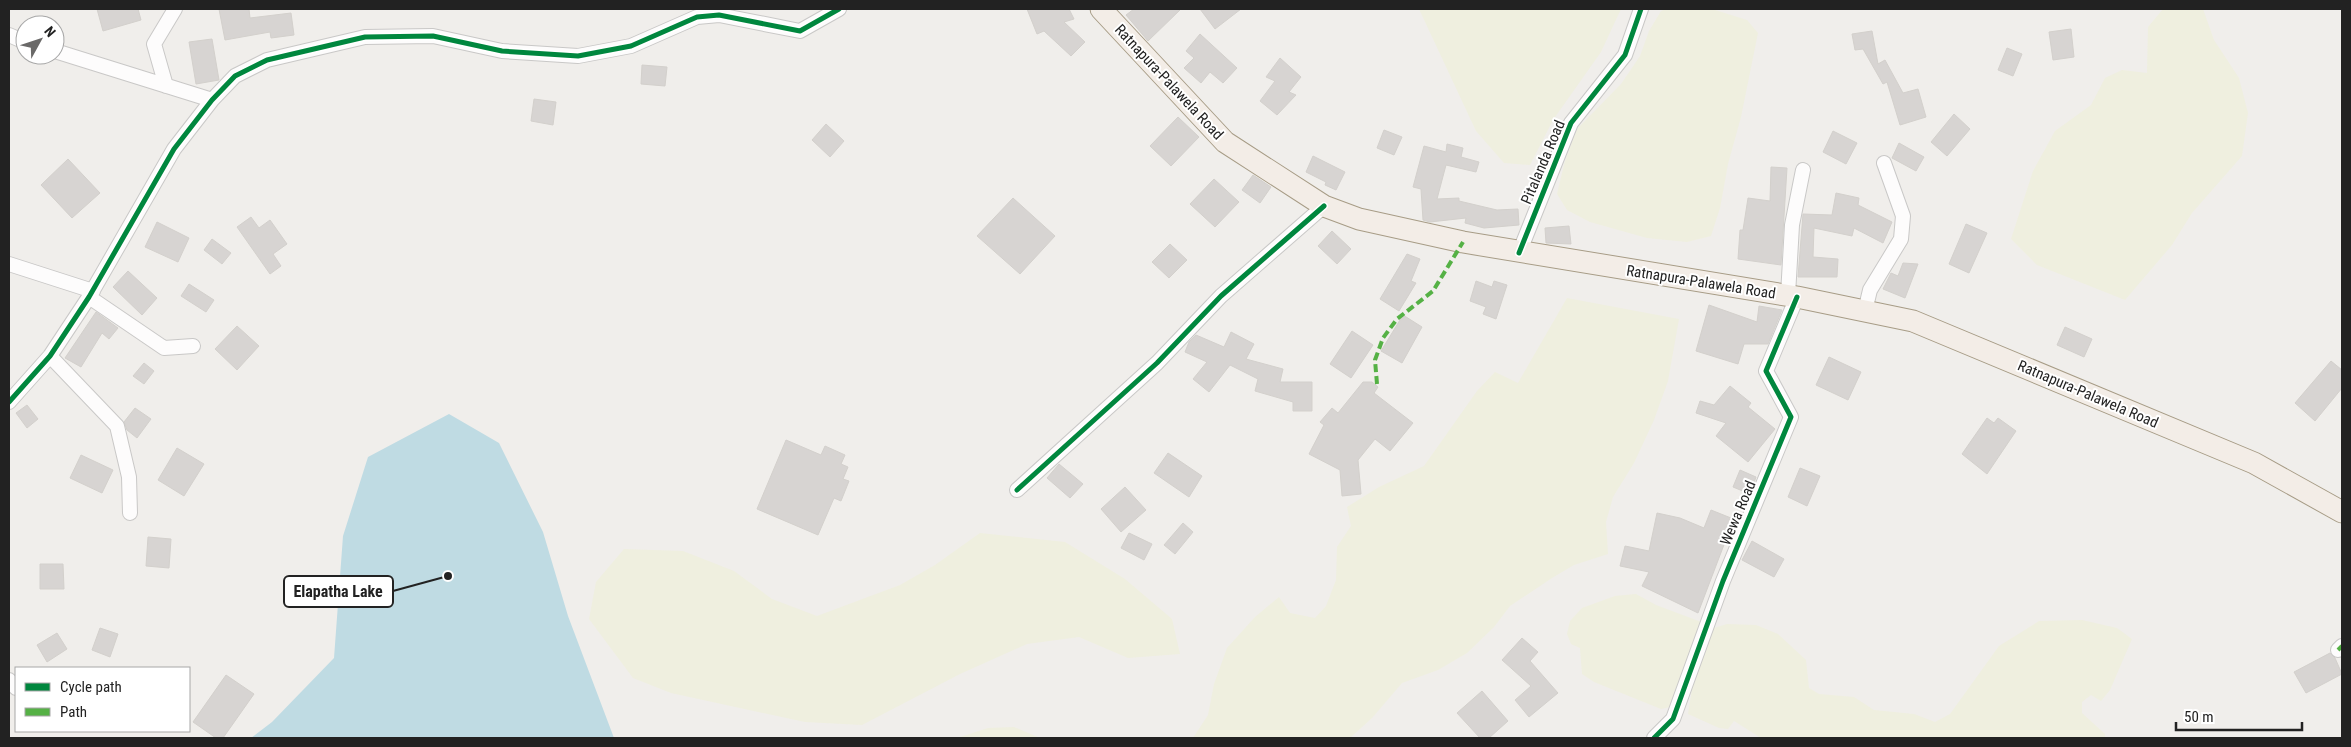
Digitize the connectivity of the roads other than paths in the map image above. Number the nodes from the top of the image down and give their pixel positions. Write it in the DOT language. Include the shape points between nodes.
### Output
graph roads {
  1 [pos="175,9"];
  2 [pos="840,9"];
  3 [pos="1101,9"];
  4 [pos="1641,9"];
  5 [pos="65,54"];
  6 [pos="166,86"];
  7 [pos="212,100"];
  8 [pos="1884,164"];
  9 [pos="1803,170"];
  10 [pos="1324,206"];
  11 [pos="1519,253"];
  12 [pos="9,264"];
  13 [pos="91,294"];
  14 [pos="1793,296"];
  15 [pos="1865,311"];
  16 [pos="192,346"];
  17 [pos="50,356"];
  18 [pos="9,402"];
  19 [pos="1018,490"];
  20 [pos="2342,512"];
  21 [pos="130,513"];
  22 [pos="1654,738"];
  1 -- 6 [label="street" via="154,44"];
  2 -- 7 [label="street" via="800,31 719,15 697,17 631,46 578,56 502,51 433,36 365,37 267,60 235,76"];
  3 -- 10 [label="main road, Ratnapura-Palawela Road" via="1225,142"];
  4 -- 11 [label="street, Pitalanda Road" via="1625,55 1571,124"];
  5 -- 6 [label="street"];
  6 -- 7 [label="street"];
  7 -- 13 [label="street" via="174,149"];
  8 -- 15 [label="street" via="1903,216 1901,239 1870,290"];
  9 -- 14 [label="street" via="1792,225"];
  10 -- 11 [label="main road, Ratnapura-Palawela Road" via="1359,219"];
  10 -- 19 [label="street" via="1221,296 1157,363"];
  11 -- 14 [label="main road, Ratnapura-Palawela Road"];
  12 -- 13 [label="street"];
  13 -- 16 [label="street" via="164,348"];
  13 -- 17 [label="street"];
  14 -- 15 [label="main road, Ratnapura-Palawela Road"];
  14 -- 22 [label="street, Wewa Road" via="1766,370 1791,417 1723,581 1673,719"];
  15 -- 20 [label="main road, Ratnapura-Palawela Road" via="1913,321 2245,459"];
  17 -- 18 [label="street"];
  17 -- 21 [label="street" via="117,426 128,477"];
}
